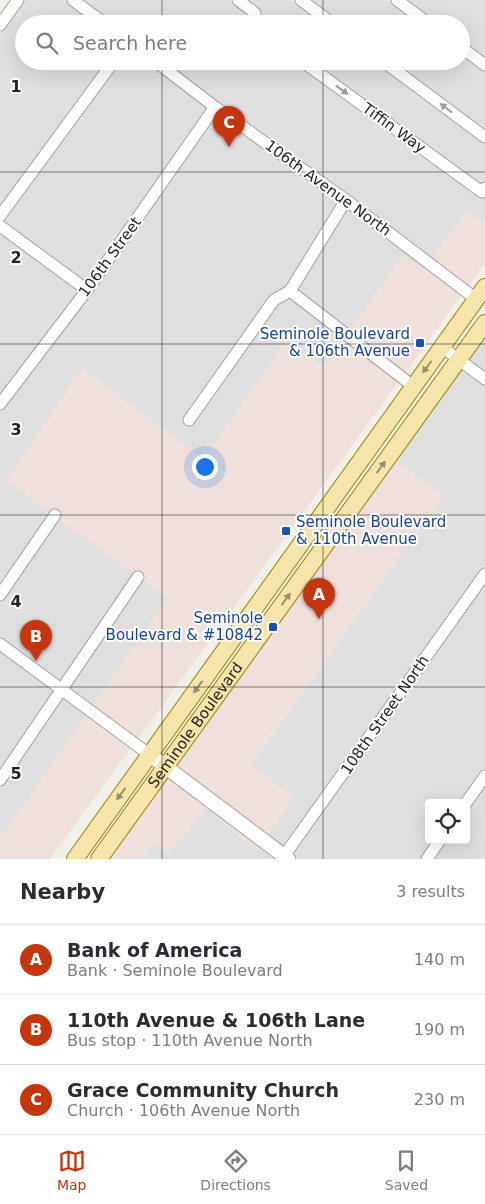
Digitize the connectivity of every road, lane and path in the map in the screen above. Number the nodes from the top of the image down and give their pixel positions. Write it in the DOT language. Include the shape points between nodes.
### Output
graph roads {
  1 [pos="18,0"];
  2 [pos="73,0"];
  3 [pos="238,0"];
  4 [pos="301,0"];
  5 [pos="397,0"];
  6 [pos="93,15"];
  7 [pos="255,15"];
  8 [pos="321,15"];
  9 [pos="417,15"];
  10 [pos="0,25"];
  11 [pos="470,54"];
  12 [pos="485,65"];
  13 [pos="107,70"];
  14 [pos="167,70"];
  15 [pos="314,70"];
  16 [pos="395,70"];
  17 [pos="216,108"];
  18 [pos="485,137"];
  19 [pos="485,188"];
  20 [pos="346,200"];
  21 [pos="0,216"];
  22 [pos="0,226"];
  23 [pos="87,290"];
  24 [pos="290,291"];
  25 [pos="481,293"];
  26 [pos="485,323"];
  27 [pos="442,348"];
  28 [pos="458,360"];
  29 [pos="485,379"];
  30 [pos="413,386"];
  31 [pos="0,404"];
  32 [pos="189,420"];
  33 [pos="55,515"];
  34 [pos="485,574"];
  35 [pos="138,577"];
  36 [pos="0,595"];
  37 [pos="0,644"];
  38 [pos="62,689"];
  39 [pos="150,755"];
  40 [pos="165,766"];
  41 [pos="485,776"];
  42 [pos="0,780"];
  43 [pos="469,799"];
  44 [pos="437,844"];
  45 [pos="77,858"];
  46 [pos="286,858"];
  47 [pos="99,859"];
  48 [pos="427,859"];
  1 -- 10 [label="street"];
  2 -- 6 [label="street"];
  3 -- 7 [label="street"];
  4 -- 8 [label="street"];
  5 -- 9 [label="street"];
  11 -- 12 [label="street"];
  13 -- 21 [label="street"];
  14 -- 17 [label="street, 106th Avenue North"];
  15 -- 19 [label="street, Tiffin Way, one-way" via="482,192"];
  18 -- 16 [label="street, one-way"];
  17 -- 20 [label="street, 106th Avenue North"];
  17 -- 23 [label="street, 106th Street"];
  20 -- 24 [label="street"];
  20 -- 25 [label="street, 106th Avenue North"];
  22 -- 23 [label="street"];
  23 -- 31 [label="street, 106th Street"];
  24 -- 30 [label="street"];
  24 -- 32 [label="street" via="274,300"];
  25 -- 27 [label="main road, Seminole Boulevard"];
  26 -- 28 [label="main road, Seminole Boulevard"];
  27 -- 28 [label="street"];
  27 -- 30 [label="main road, Seminole Boulevard, one-way"];
  28 -- 29 [label="street"];
  40 -- 28 [label="main road, Seminole Boulevard, one-way"];
  30 -- 39 [label="main road, Seminole Boulevard, one-way"];
  33 -- 36 [label="street"];
  34 -- 46 [label="street, 108th Street North"];
  35 -- 38 [label="street"];
  37 -- 38 [label="street"];
  38 -- 39 [label="street"];
  38 -- 42 [label="street"];
  39 -- 40 [label="street"];
  39 -- 45 [label="main road, Seminole Boulevard, one-way"];
  40 -- 46 [label="street"];
  40 -- 47 [label="main road, Seminole Boulevard"];
  41 -- 43 [label="street"];
  44 -- 48 [label="street"];
}
